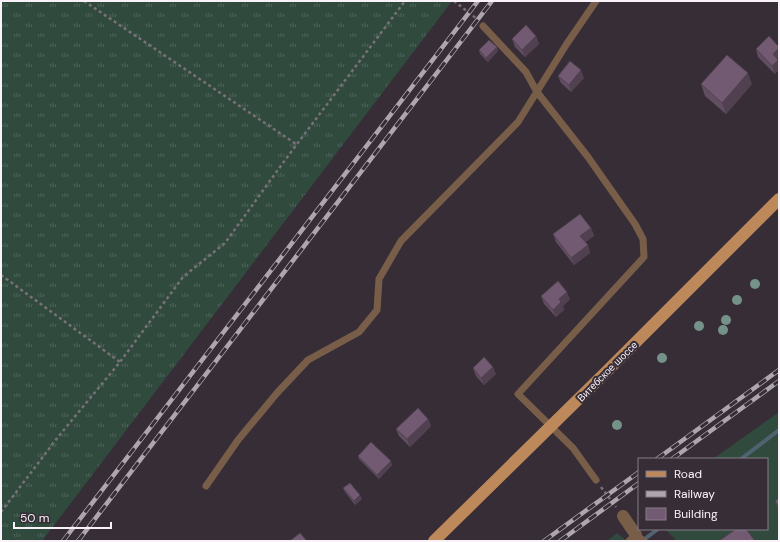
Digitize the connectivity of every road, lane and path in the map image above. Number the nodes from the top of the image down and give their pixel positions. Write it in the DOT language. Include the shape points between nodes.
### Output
graph roads {
  1 [pos="84,1"];
  2 [pos="405,1"];
  3 [pos="454,1"];
  4 [pos="596,1"];
  5 [pos="483,26"];
  6 [pos="537,92"];
  7 [pos="296,144"];
  8 [pos="779,199"];
  9 [pos="1,275"];
  10 [pos="120,362"];
  11 [pos="551,426"];
  12 [pos="596,480"];
  13 [pos="206,486"];
  14 [pos="1,512"];
  15 [pos="623,516"];
  16 [pos="636,539"];
  17 [pos="434,541"];
  1 -- 7 [label="path"];
  2 -- 7 [label="path"];
  3 -- 5 [label="path"];
  4 -- 6 [label="lane"];
  5 -- 6 [label="lane" via="526,72"];
  6 -- 11 [label="lane" via="588,157 635,224 643,239 644,257 518,394"];
  6 -- 13 [label="lane" via="518,122 400,241 379,279 377,310 359,332 308,360 238,440"];
  7 -- 10 [label="path" via="225,243 183,277"];
  8 -- 11 [label="main road, Витебское шоссе"];
  9 -- 10 [label="path"];
  10 -- 14 [label="path"];
  11 -- 12 [label="lane" via="573,448"];
  11 -- 17 [label="main road, Витебское шоссе"];
  12 -- 15 [label="path"];
  15 -- 16 [label="street"];
}
